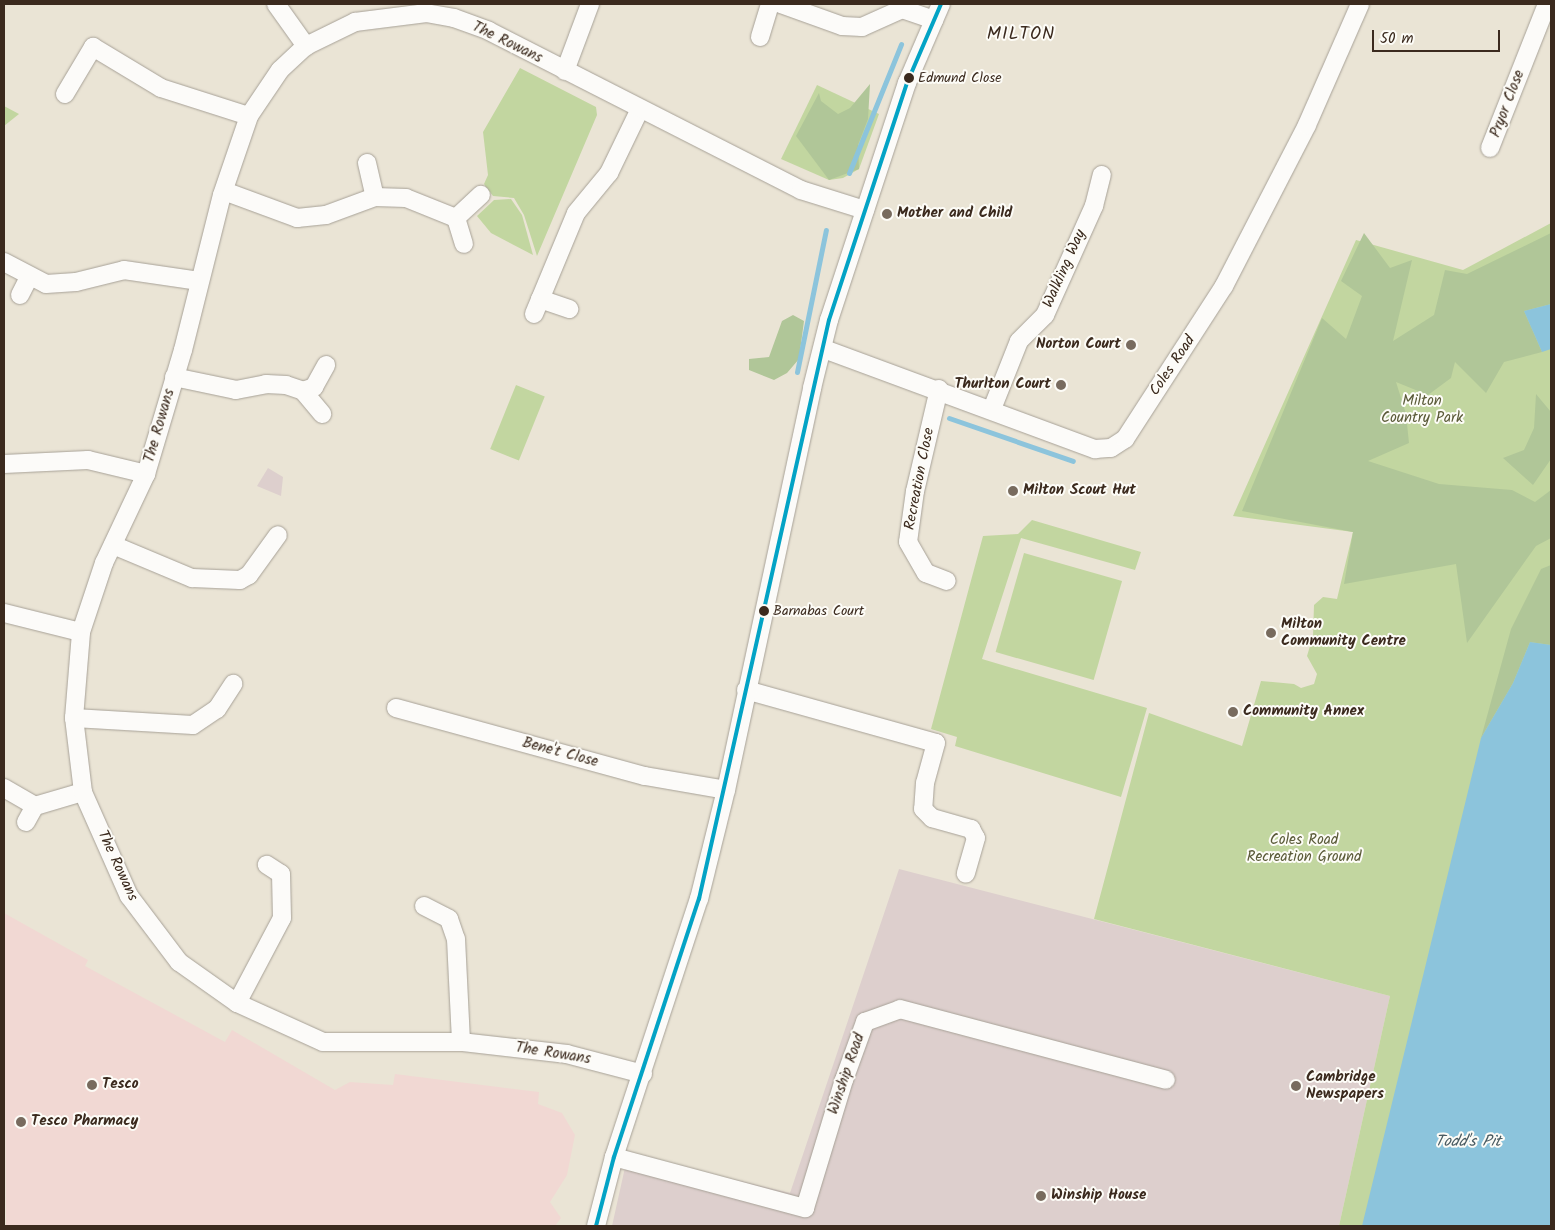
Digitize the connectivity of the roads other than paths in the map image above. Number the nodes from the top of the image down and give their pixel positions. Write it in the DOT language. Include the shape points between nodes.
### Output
graph roads {
  1 [pos="276,4"];
  2 [pos="590,4"];
  3 [pos="770,4"];
  4 [pos="781,4"];
  5 [pos="1360,4"];
  6 [pos="1547,4"];
  7 [pos="426,8"];
  8 [pos="937,12"];
  9 [pos="760,37"];
  10 [pos="306,46"];
  11 [pos="565,71"];
  12 [pos="65,94"];
  13 [pos="640,109"];
  14 [pos="249,116"];
  15 [pos="1490,148"];
  16 [pos="367,162"];
  17 [pos="1102,175"];
  18 [pos="224,191"];
  19 [pos="482,194"];
  20 [pos="375,197"];
  21 [pos="865,210"];
  22 [pos="456,218"];
  23 [pos="464,244"];
  24 [pos="4,262"];
  25 [pos="29,277"];
  26 [pos="199,280"];
  27 [pos="20,295"];
  28 [pos="569,309"];
  29 [pos="824,349"];
  30 [pos="326,365"];
  31 [pos="174,377"];
  32 [pos="939,389"];
  33 [pos="304,391"];
  34 [pos="992,410"];
  35 [pos="322,414"];
  36 [pos="4,464"];
  37 [pos="146,474"];
  38 [pos="278,535"];
  39 [pos="113,545"];
  40 [pos="947,581"];
  41 [pos="4,613"];
  42 [pos="80,632"];
  43 [pos="234,684"];
  44 [pos="746,690"];
  45 [pos="396,708"];
  46 [pos="74,718"];
  47 [pos="4,788"];
  48 [pos="726,790"];
  49 [pos="84,792"];
  50 [pos="35,806"];
  51 [pos="26,822"];
  52 [pos="268,865"];
  53 [pos="966,874"];
  54 [pos="424,906"];
  55 [pos="237,1003"];
  56 [pos="461,1042"];
  57 [pos="642,1074"];
  58 [pos="1166,1080"];
  59 [pos="614,1157"];
  60 [pos="596,1226"];
  1 -- 10 [label="street"];
  2 -- 11 [label="street"];
  3 -- 9 [label="street"];
  4 -- 8 [label="street" via="842,26 862,27 902,9"];
  5 -- 34 [label="street, Coles Road" via="1307,125 1224,286 1125,438 1111,448 1095,449"];
  6 -- 15 [label="street, Pryor Close"];
  7 -- 10 [label="street, The Rowans" via="354,22"];
  7 -- 11 [label="street, The Rowans" via="489,31"];
  8 -- 21 [label="street" via="908,83"];
  10 -- 14 [label="street, The Rowans" via="280,70"];
  11 -- 13 [label="street, The Rowans"];
  12 -- 14 [label="street" via="93,47 161,88"];
  13 -- 21 [label="street, The Rowans" via="801,190"];
  13 -- 28 [label="street" via="609,173 576,214 537,307"];
  14 -- 18 [label="street, The Rowans"];
  16 -- 20 [label="street"];
  17 -- 34 [label="street, Walkling Way" via="1094,206 1044,315 1019,341"];
  18 -- 20 [label="street" via="297,218 326,215"];
  18 -- 26 [label="street, The Rowans"];
  19 -- 22 [label="street"];
  20 -- 22 [label="street" via="406,198"];
  21 -- 29 [label="street" via="829,320"];
  22 -- 23 [label="street"];
  24 -- 25 [label="street"];
  25 -- 26 [label="street" via="46,284 61,284 124,270"];
  25 -- 27 [label="street"];
  26 -- 31 [label="street, The Rowans"];
  29 -- 32 [label="street, Coles Road"];
  29 -- 44 [label="street" via="812,388"];
  30 -- 33 [label="street" via="314,387"];
  31 -- 33 [label="street, The Rowans" via="236,390 266,384"];
  31 -- 37 [label="street, The Rowans"];
  32 -- 34 [label="street, Coles Road"];
  32 -- 40 [label="street, Recreation Close" via="908,542 926,573"];
  33 -- 35 [label="street"];
  36 -- 37 [label="street, The Rowans" via="88,460"];
  37 -- 39 [label="street, The Rowans"];
  38 -- 39 [label="street" via="249,574 240,580 192,578"];
  39 -- 42 [label="street, The Rowans"];
  41 -- 42 [label="street"];
  42 -- 46 [label="street, The Rowans"];
  43 -- 46 [label="street" via="224,713 193,725"];
  44 -- 48 [label="street"];
  44 -- 53 [label="street" via="936,743 925,783 923,809 932,818 971,829 976,838"];
  45 -- 48 [label="street, Bene't Close" via="646,776"];
  46 -- 49 [label="street, The Rowans"];
  47 -- 50 [label="street"];
  48 -- 57 [label="street" via="699,899"];
  49 -- 50 [label="street"];
  49 -- 55 [label="street, The Rowans" via="128,896 179,962"];
  50 -- 51 [label="street"];
  52 -- 55 [label="street" via="282,874 282,918"];
  54 -- 56 [label="street" via="449,919 456,940"];
  55 -- 56 [label="street, The Rowans" via="323,1042"];
  56 -- 57 [label="street, The Rowans" via="568,1054"];
  57 -- 59 [label="street"];
  58 -- 59 [label="street, Winship Road" via="900,1009 865,1022 805,1208"];
  59 -- 60 [label="street"];
}
